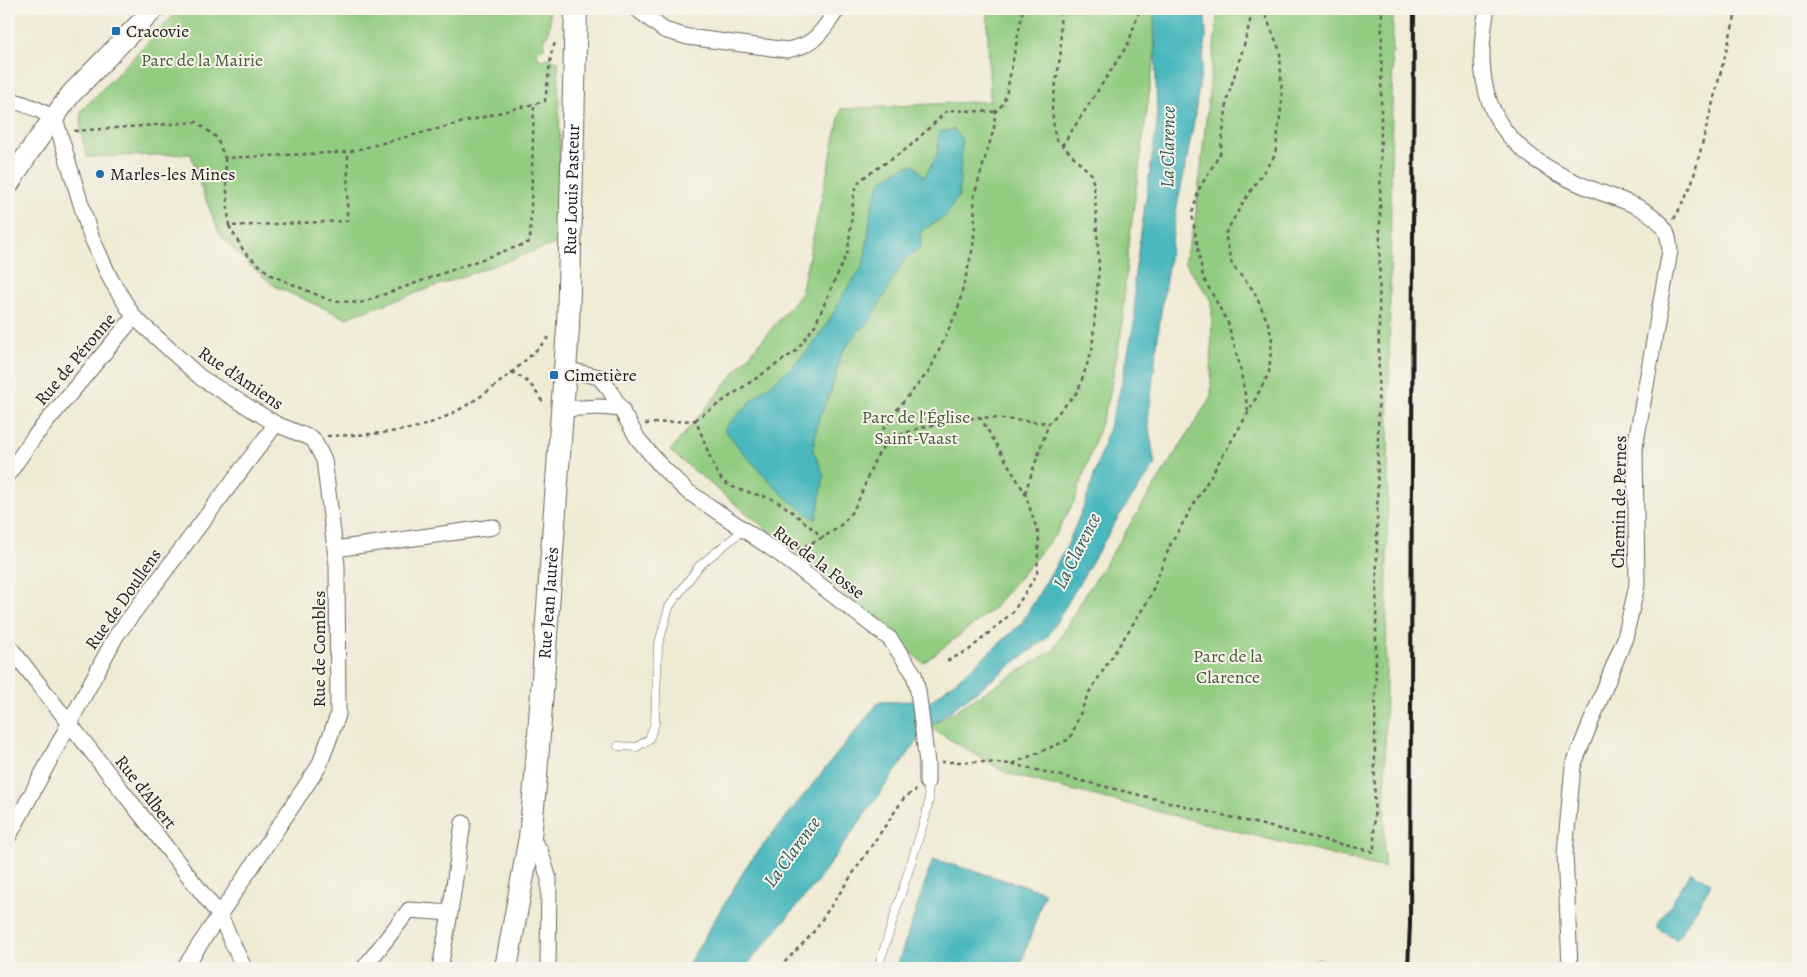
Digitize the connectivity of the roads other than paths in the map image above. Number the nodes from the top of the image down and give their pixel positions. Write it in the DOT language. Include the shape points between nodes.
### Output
graph roads {
  1 [pos="154,9"];
  2 [pos="576,9"];
  3 [pos="637,9"];
  4 [pos="838,9"];
  5 [pos="1487,9"];
  6 [pos="9,100"];
  7 [pos="56,125"];
  8 [pos="9,184"];
  9 [pos="134,317"];
  10 [pos="565,369"];
  11 [pos="562,405"];
  12 [pos="624,415"];
  13 [pos="276,424"];
  14 [pos="313,439"];
  15 [pos="9,473"];
  16 [pos="493,527"];
  17 [pos="743,530"];
  18 [pos="335,549"];
  19 [pos="9,646"];
  20 [pos="68,723"];
  21 [pos="618,746"];
  22 [pos="927,782"];
  23 [pos="463,823"];
  24 [pos="9,836"];
  25 [pos="530,838"];
  26 [pos="450,913"];
  27 [pos="220,916"];
  28 [pos="184,968"];
  29 [pos="244,968"];
  30 [pos="364,968"];
  31 [pos="440,968"];
  32 [pos="506,968"];
  33 [pos="548,968"];
  34 [pos="878,968"];
  35 [pos="1570,968"];
  1 -- 7 [label="street" via="71,94"];
  2 -- 10 [label="main road, Rue Louis Pasteur"];
  3 -- 4 [label="street" via="664,30 688,37 787,50 816,40"];
  5 -- 35 [label="street, Chemin de Pernes" via="1482,56 1484,85 1503,129 1530,156 1569,181 1651,215 1667,231 1670,251 1635,447 1637,585 1625,638 1574,766 1565,853"];
  6 -- 7 [label="street" via="25,104"];
  7 -- 8 [label="street"];
  7 -- 9 [label="street, Rue d'Amiens" via="90,234 111,280"];
  9 -- 13 [label="street, Rue d'Amiens" via="201,378"];
  9 -- 15 [label="street, Rue de Péronne" via="34,437"];
  10 -- 11 [label="main road, Rue Jean Jaurès"];
  10 -- 12 [label="street, Rue de la Fosse" via="599,377"];
  11 -- 12 [label="street" via="600,407"];
  11 -- 25 [label="main road, Rue Jean Jaurès"];
  12 -- 17 [label="street, Rue de la Fosse" via="638,439 661,466 687,490"];
  13 -- 14 [label="street, Rue d'Amiens"];
  13 -- 20 [label="street, Rue de Doullens" via="116,636"];
  14 -- 18 [label="street, Rue de Combles" via="324,460"];
  16 -- 18 [label="street"];
  17 -- 21 [label="lane" via="699,566 669,607 658,646 655,723 649,739 637,747"];
  17 -- 22 [label="street, Rue de la Fosse" via="781,555 890,639 914,674"];
  18 -- 27 [label="street, Rue de Combles" via="338,715 319,766"];
  19 -- 20 [label="street, Rue d'Albert"];
  20 -- 24 [label="street, Rue de Doullens"];
  20 -- 27 [label="street, Rue d'Albert"];
  22 -- 34 [label="lane" via="929,800 926,815"];
  23 -- 26 [label="street"];
  25 -- 32 [label="main road, Rue Jean Jaurès"];
  25 -- 33 [label="street" via="540,850 549,879"];
  26 -- 30 [label="street" via="409,910"];
  26 -- 31 [label="street"];
  27 -- 28 [label="street, Rue de Combles"];
  27 -- 29 [label="street, Rue d'Albert"];
}
